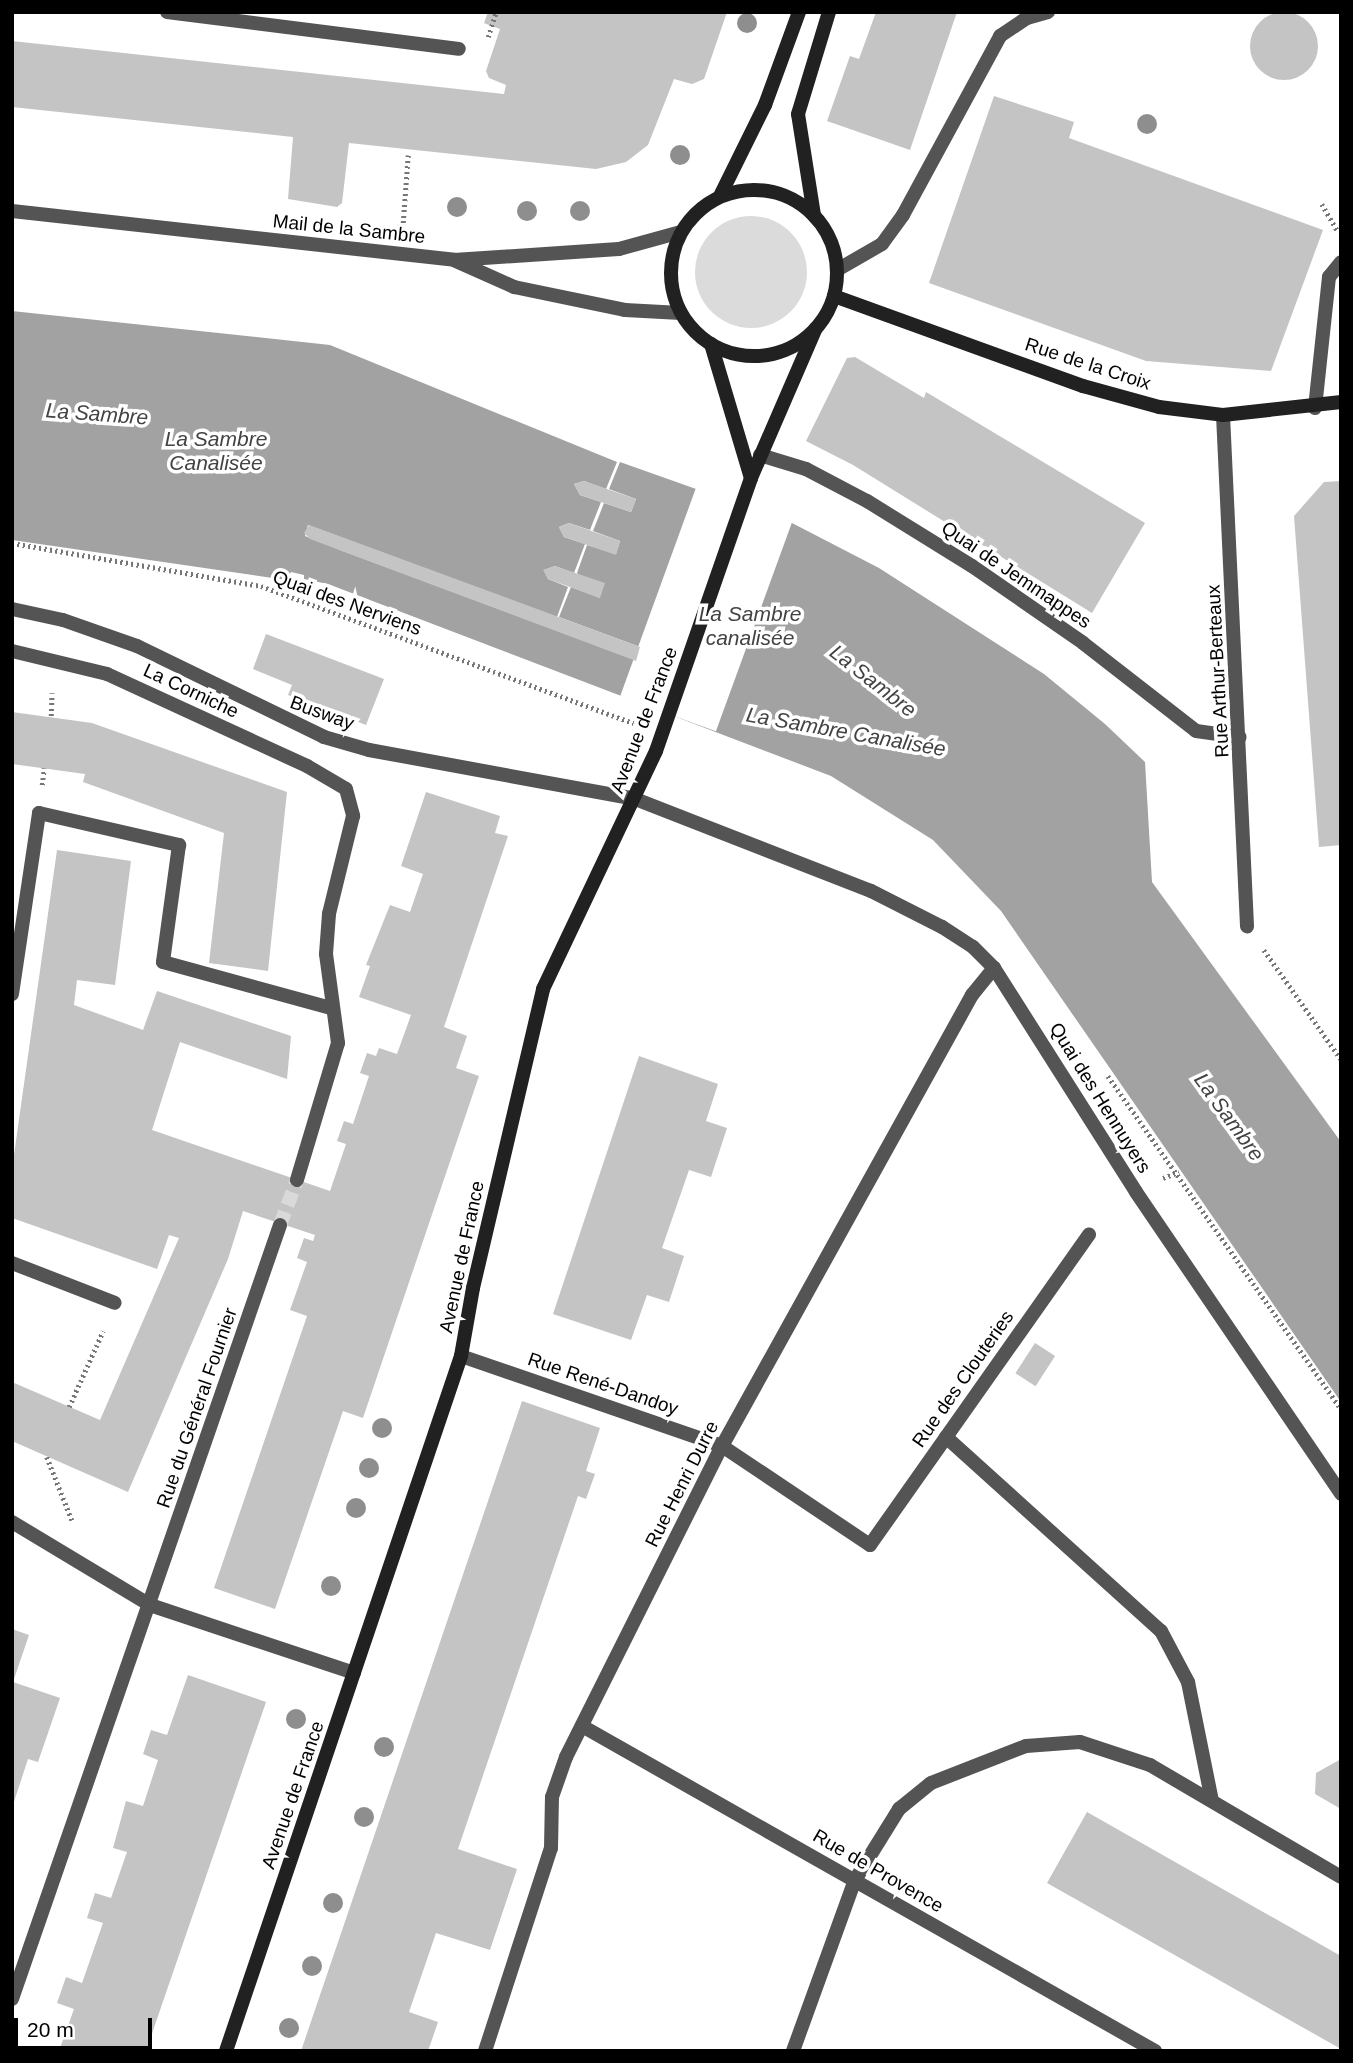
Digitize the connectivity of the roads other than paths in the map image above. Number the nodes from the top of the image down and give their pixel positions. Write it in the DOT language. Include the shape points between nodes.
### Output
graph roads {
  1 [pos="167,12"];
  2 [pos="799,12"];
  3 [pos="829,12"];
  4 [pos="1048,12"];
  5 [pos="459,49"];
  6 [pos="720,196"];
  7 [pos="12,211"];
  8 [pos="814,215"];
  9 [pos="681,232"];
  10 [pos="454,260"];
  11 [pos="1341,262"];
  12 [pos="837,270"];
  13 [pos="834,296"];
  14 [pos="681,313"];
  15 [pos="816,328"];
  16 [pos="711,344"];
  17 [pos="1341,402"];
  18 [pos="1315,408"];
  19 [pos="1223,415"];
  20 [pos="760,455"];
  21 [pos="749,484"];
  22 [pos="12,609"];
  23 [pos="12,651"];
  24 [pos="1241,737"];
  25 [pos="635,799"];
  26 [pos="732,835"];
  27 [pos="1247,926"];
  28 [pos="994,968"];
  29 [pos="12,994"];
  30 [pos="331,1008"];
  31 [pos="297,1180"];
  32 [pos="280,1224"];
  33 [pos="1089,1235"];
  34 [pos="12,1263"];
  35 [pos="115,1303"];
  36 [pos="461,1356"];
  37 [pos="946,1437"];
  38 [pos="722,1446"];
  39 [pos="1341,1494"];
  40 [pos="12,1522"];
  41 [pos="870,1545"];
  42 [pos="150,1605"];
  43 [pos="354,1674"];
  44 [pos="582,1726"];
  45 [pos="1212,1801"];
  46 [pos="1341,1877"];
  47 [pos="855,1880"];
  48 [pos="12,1999"];
  49 [pos="226,2051"];
  50 [pos="485,2051"];
  51 [pos="793,2051"];
  52 [pos="1155,2051"];
  1 -- 5 [label="street"];
  2 -- 6 [label="main road" via="765,105"];
  3 -- 8 [label="main road" via="797,114"];
  4 -- 12 [label="street" via="1027,18 1000,36 919,191 882,244"];
  6 -- 8 [label="main road" via="745,190 770,192 794,200"];
  6 -- 9 [label="main road" via="697,211"];
  7 -- 10 [label="street, Mail de la Sambre"];
  8 -- 12 [label="main road" via="830,241"];
  9 -- 10 [label="street, Mail de la Sambre" via="619,249"];
  9 -- 14 [label="main road" via="671,259 671,287"];
  10 -- 14 [label="street" via="514,287 625,310"];
  11 -- 18 [label="street" via="1329,277"];
  12 -- 13 [label="main road"];
  13 -- 15 [label="main road"];
  13 -- 19 [label="main road, Rue de la Croix" via="1083,386 1159,407"];
  14 -- 16 [label="main road"];
  15 -- 16 [label="main road" via="794,346 766,355 738,354"];
  15 -- 20 [label="main road, Avenue de France"];
  16 -- 21 [label="main road"];
  17 -- 18 [label="main road, Rue de la Croix"];
  18 -- 19 [label="main road, Rue de la Croix"];
  19 -- 24 [label="street, Rue Arthur-Berteaux"];
  20 -- 21 [label="main road, Avenue de France"];
  20 -- 24 [label="street, Quai de Jemmappes" via="806,469 972,566 1083,643 1195,731"];
  21 -- 25 [label="main road, Avenue de France"];
  22 -- 25 [label="street, Busway" via="63,620 137,646 324,737 369,750"];
  23 -- 30 [label="street, La Corniche" via="107,674 307,765 346,789 353,816 329,914 326,954"];
  24 -- 27 [label="street, Rue Arthur-Berteaux"];
  25 -- 26 [label="street, Busway"];
  25 -- 36 [label="main road, Avenue de France" via="543,989"];
  26 -- 28 [label="street, Quai des Hennuyers" via="871,891 942,927"];
  28 -- 38 [label="street, Rue Henri Durre" via="965,1007"];
  28 -- 39 [label="street, Quai des Hennuyers" via="1136,1192"];
  29 -- 30 [label="street" via="39,813 179,845 163,962"];
  30 -- 31 [label="street" via="338,1043"];
  32 -- 42 [label="street, Rue du Général Fournier"];
  33 -- 37 [label="street, Rue des Clouteries"];
  34 -- 35 [label="street"];
  36 -- 38 [label="street, Rue René-Dandoy"];
  36 -- 43 [label="main road, Avenue de France"];
  37 -- 41 [label="street, Rue des Clouteries"];
  37 -- 45 [label="street" via="1161,1631 1188,1682"];
  38 -- 41 [label="street, Rue René-Dandoy"];
  38 -- 44 [label="street, Rue Henri Durre"];
  40 -- 42 [label="street"];
  42 -- 43 [label="street"];
  42 -- 48 [label="street, Rue du Général Fournier"];
  43 -- 49 [label="main road, Avenue de France"];
  44 -- 47 [label="street, Rue de Provence"];
  44 -- 50 [label="street, Rue Henri Durre" via="552,1797 551,1848"];
  45 -- 46 [label="street"];
  45 -- 47 [label="street" via="1150,1765 1080,1742 1026,1746 930,1783 899,1809"];
  47 -- 51 [label="street"];
  47 -- 52 [label="street, Rue de Provence"];
}
